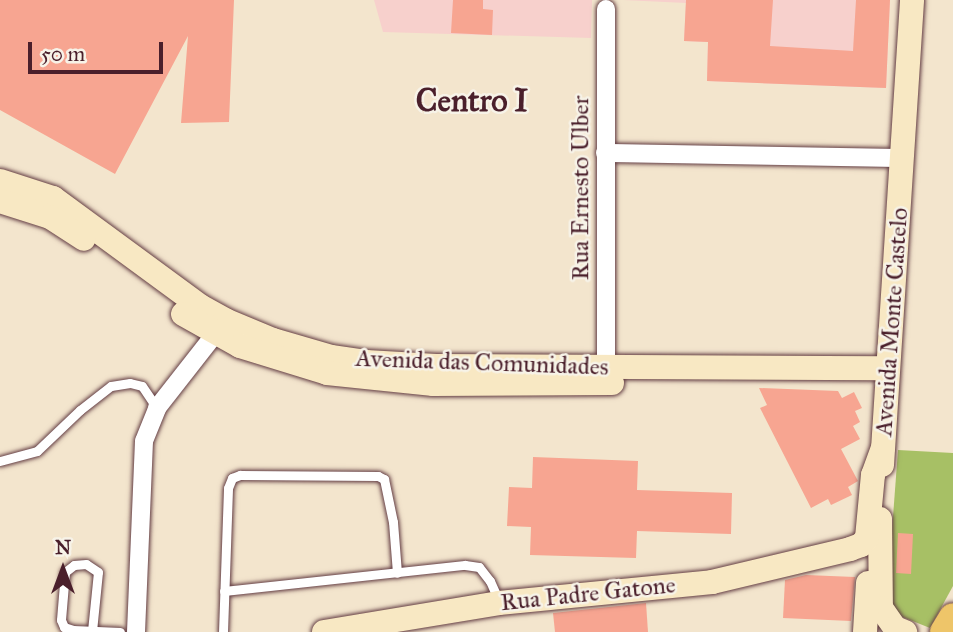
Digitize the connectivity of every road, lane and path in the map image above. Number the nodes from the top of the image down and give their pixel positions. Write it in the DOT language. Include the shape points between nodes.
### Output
graph roads {
  1 [pos="912,0"];
  2 [pos="606,9"];
  3 [pos="605,153"];
  4 [pos="903,158"];
  5 [pos="0,180"];
  6 [pos="0,201"];
  7 [pos="220,327"];
  8 [pos="606,375"];
  9 [pos="886,376"];
  10 [pos="157,408"];
  11 [pos="883,448"];
  12 [pos="0,461"];
  13 [pos="850,549"];
  14 [pos="397,573"];
  15 [pos="224,591"];
  16 [pos="500,603"];
  17 [pos="92,631"];
  18 [pos="120,632"];
  19 [pos="136,632"];
  20 [pos="223,632"];
  21 [pos="324,632"];
  22 [pos="865,632"];
  23 [pos="905,632"];
  1 -- 4 [label="main road, Avenida Monte Castelo"];
  2 -- 3 [label="street, Rua Ernesto Ulber"];
  3 -- 4 [label="street"];
  3 -- 8 [label="street, Rua Ernesto Ulber"];
  4 -- 9 [label="main road, Avenida Monte Castelo"];
  5 -- 7 [label="main road, Avenida das Comunidades" via="53,198 200,306"];
  6 -- 7 [label="main road, Avenida das Comunidades" via="28,208 69,228"];
  7 -- 8 [label="main road, Avenida das Comunidades" via="273,340 329,365 401,374"];
  7 -- 10 [label="street"];
  8 -- 9 [label="main road, Avenida das Comunidades"];
  9 -- 11 [label="main road, Avenida Monte Castelo"];
  10 -- 12 [label="lane" via="142,386 111,386 37,451"];
  10 -- 19 [label="street" via="144,441"];
  11 -- 13 [label="main road" via="873,475 867,538"];
  11 -- 23 [label="main road, Avenida Monte Castelo" via="879,599 885,617"];
  13 -- 16 [label="main road, Rua Padre Gatone" via="712,582"];
  13 -- 22 [label="main road" via="864,553 869,561"];
  14 -- 15 [label="lane"];
  14 -- 15 [label="lane" via="384,479 240,475 232,478 228,488"];
  14 -- 16 [label="lane" via="479,567"];
  15 -- 20 [label="lane"];
  16 -- 21 [label="main road, Rua Padre Gatone"];
  17 -- 17 [label="lane" via="64,627 61,620 65,572 74,565 86,564 98,572"];
  17 -- 18 [label="lane"];
}
